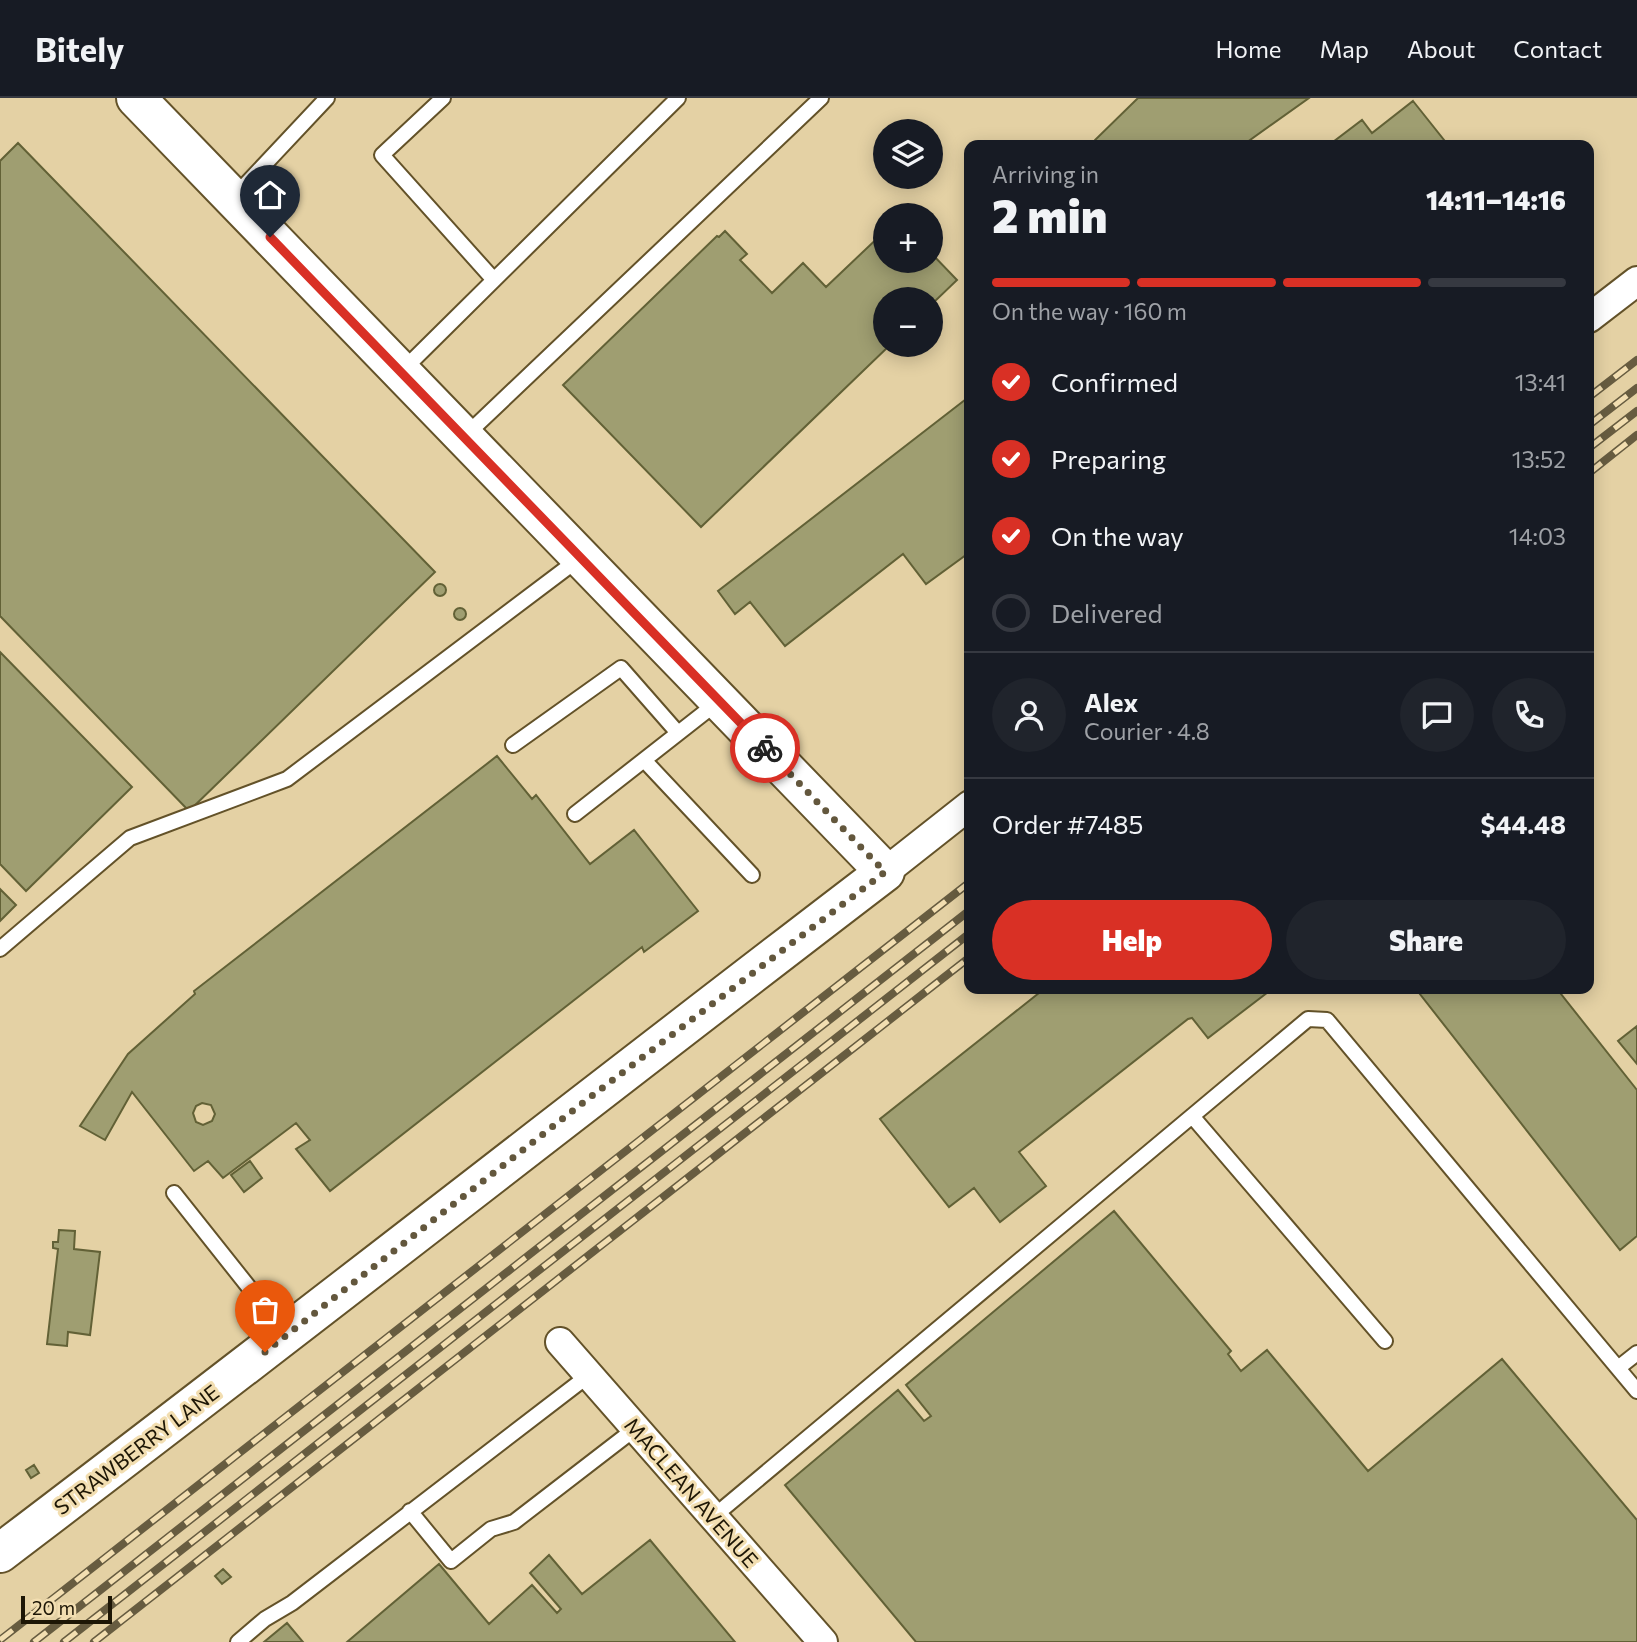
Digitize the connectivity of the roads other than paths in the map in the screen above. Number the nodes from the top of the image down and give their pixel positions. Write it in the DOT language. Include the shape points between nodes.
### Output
graph roads {
  1 [pos="136,98"];
  2 [pos="327,98"];
  3 [pos="443,98"];
  4 [pos="678,98"];
  5 [pos="821,98"];
  6 [pos="233,198"];
  7 [pos="494,280"];
  8 [pos="1637,281"];
  9 [pos="1594,314"];
  10 [pos="401,372"];
  11 [pos="464,437"];
  12 [pos="580,557"];
  13 [pos="719,701"];
  14 [pos="677,733"];
  15 [pos="513,745"];
  16 [pos="644,760"];
  17 [pos="964,810"];
  18 [pos="575,814"];
  19 [pos="885,872"];
  20 [pos="752,875"];
  21 [pos="0,949"];
  22 [pos="1192,1116"];
  23 [pos="174,1193"];
  24 [pos="287,1336"];
  25 [pos="1385,1341"];
  26 [pos="560,1342"];
  27 [pos="1637,1353"];
  28 [pos="1618,1368"];
  29 [pos="589,1375"];
  30 [pos="1637,1391"];
  31 [pos="636,1428"];
  32 [pos="410,1511"];
  33 [pos="713,1517"];
  34 [pos="0,1553"];
  35 [pos="239,1642"];
  36 [pos="823,1642"];
  1 -- 6 [label="street"];
  2 -- 6 [label="lane"];
  3 -- 7 [label="lane" via="382,155"];
  4 -- 7 [label="lane"];
  5 -- 11 [label="lane"];
  6 -- 10 [label="street"];
  7 -- 10 [label="lane"];
  8 -- 9 [label="street"];
  10 -- 11 [label="street"];
  11 -- 12 [label="street"];
  12 -- 13 [label="street"];
  12 -- 21 [label="lane" via="288,779 130,838"];
  13 -- 14 [label="lane"];
  13 -- 19 [label="street"];
  14 -- 15 [label="lane" via="621,668"];
  14 -- 16 [label="lane"];
  16 -- 18 [label="lane"];
  16 -- 20 [label="lane"];
  17 -- 19 [label="street, STRAWBERRY LANE"];
  19 -- 24 [label="street, STRAWBERRY LANE"];
  22 -- 25 [label="lane"];
  22 -- 28 [label="lane" via="1308,1018 1327,1020"];
  22 -- 33 [label="lane"];
  23 -- 24 [label="lane"];
  24 -- 34 [label="street, STRAWBERRY LANE"];
  26 -- 29 [label="street, MACLEAN AVENUE"];
  27 -- 28 [label="lane"];
  28 -- 30 [label="lane"];
  29 -- 31 [label="street, MACLEAN AVENUE"];
  29 -- 32 [label="lane"];
  31 -- 32 [label="lane" via="513,1522 492,1529 451,1560"];
  31 -- 33 [label="street, MACLEAN AVENUE"];
  32 -- 35 [label="lane"];
  33 -- 36 [label="street, MACLEAN AVENUE"];
}
